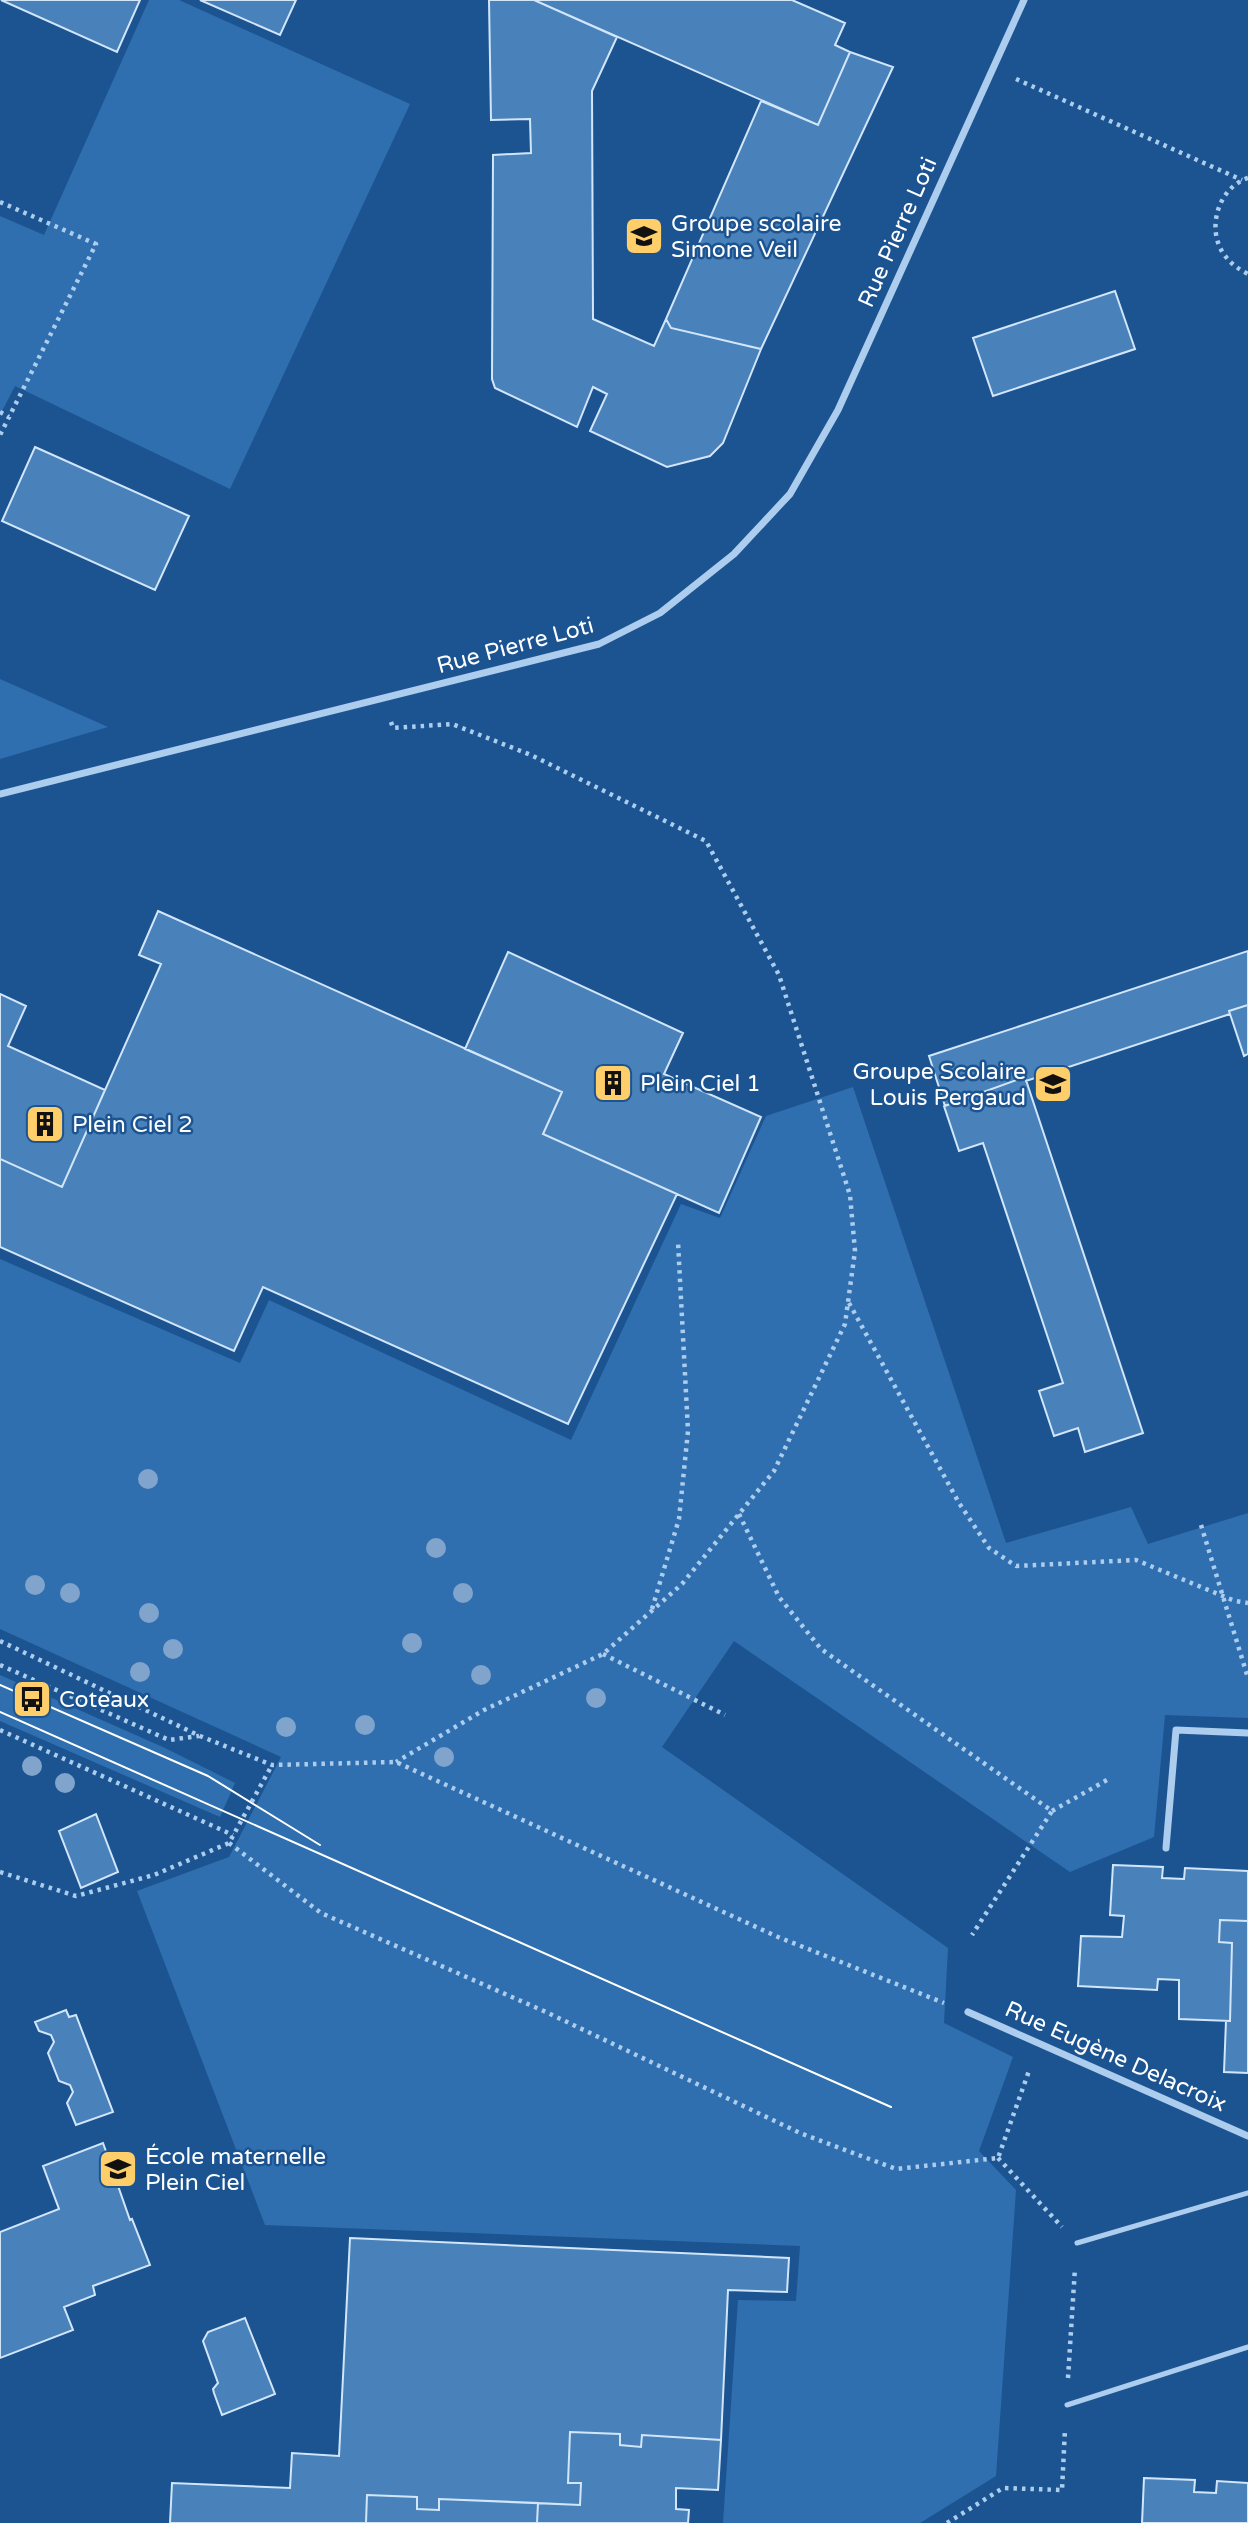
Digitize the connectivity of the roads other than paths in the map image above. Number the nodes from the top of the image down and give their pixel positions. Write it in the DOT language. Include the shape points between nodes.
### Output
graph roads {
  1 [pos="1024,0"];
  2 [pos="0,794"];
  3 [pos="1248,1733"];
  4 [pos="1166,1848"];
  5 [pos="968,2012"];
  6 [pos="1248,2136"];
  7 [pos="1248,2193"];
  8 [pos="1077,2243"];
  9 [pos="1248,2347"];
  10 [pos="1067,2405"];
  1 -- 2 [label="street, Rue Pierre Loti" via="838,410 790,494 734,554 660,613 599,644"];
  3 -- 4 [label="street" via="1176,1730"];
  5 -- 6 [label="street, Rue Eugène Delacroix"];
  7 -- 8 [label="lane"];
  9 -- 10 [label="lane"];
}
